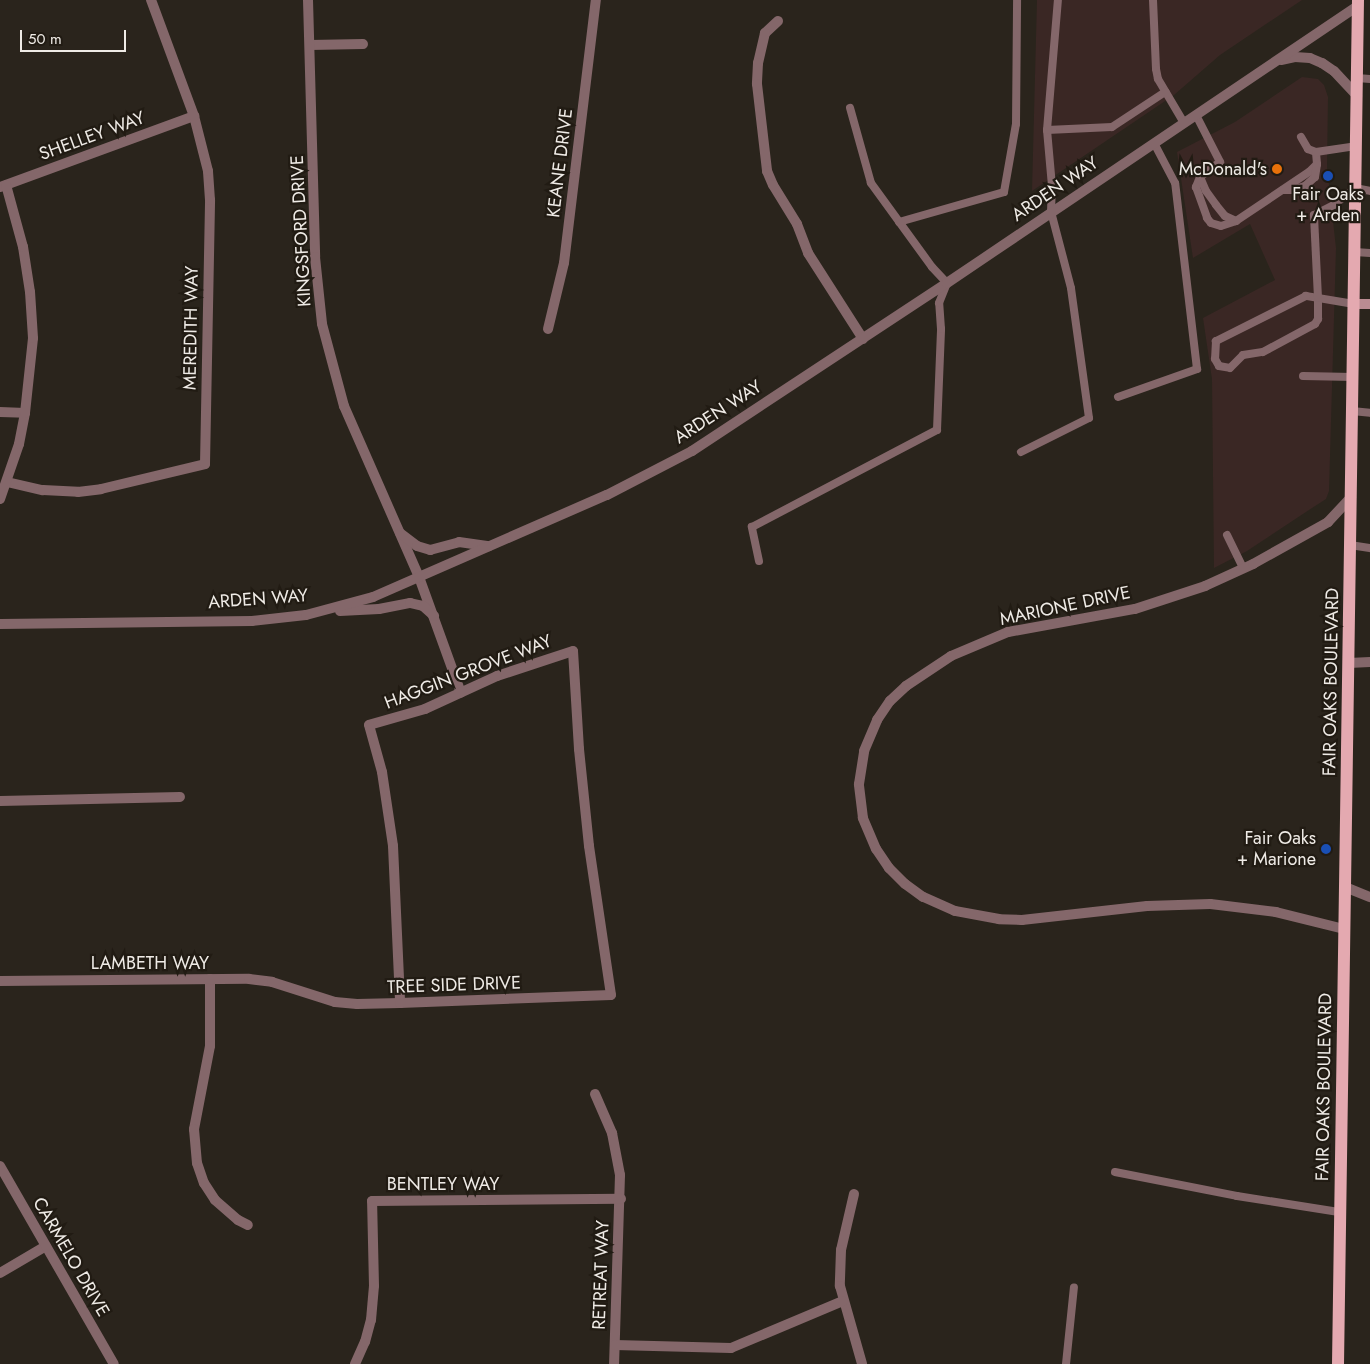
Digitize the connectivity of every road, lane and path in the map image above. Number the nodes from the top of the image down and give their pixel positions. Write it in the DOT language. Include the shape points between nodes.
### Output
graph roads {
  1 [pos="151,0"];
  2 [pos="308,0"];
  3 [pos="596,0"];
  4 [pos="1017,0"];
  5 [pos="1058,0"];
  6 [pos="1153,0"];
  7 [pos="1361,2"];
  8 [pos="778,21"];
  9 [pos="363,44"];
  10 [pos="310,45"];
  11 [pos="1275,61"];
  12 [pos="1364,79"];
  13 [pos="1165,92"];
  14 [pos="1357,96"];
  15 [pos="850,108"];
  16 [pos="1196,115"];
  17 [pos="194,116"];
  18 [pos="1184,123"];
  19 [pos="1047,130"];
  20 [pos="1301,136"];
  21 [pos="1154,143"];
  22 [pos="1356,146"];
  23 [pos="1316,152"];
  24 [pos="1200,177"];
  25 [pos="3,186"];
  26 [pos="1355,188"];
  27 [pos="1370,190"];
  28 [pos="1051,212"];
  29 [pos="1236,221"];
  30 [pos="900,222"];
  31 [pos="1355,252"];
  32 [pos="1370,253"];
  33 [pos="947,283"];
  34 [pos="1318,298"];
  35 [pos="1354,304"];
  36 [pos="1370,304"];
  37 [pos="548,329"];
  38 [pos="863,338"];
  39 [pos="1303,376"];
  40 [pos="1353,377"];
  41 [pos="1118,397"];
  42 [pos="1352,411"];
  43 [pos="0,412"];
  44 [pos="25,413"];
  45 [pos="1370,413"];
  46 [pos="1022,452"];
  47 [pos="7,482"];
  48 [pos="1351,497"];
  49 [pos="0,499"];
  50 [pos="397,530"];
  51 [pos="1227,535"];
  52 [pos="1350,545"];
  53 [pos="490,546"];
  54 [pos="1370,548"];
  55 [pos="759,561"];
  56 [pos="1243,568"];
  57 [pos="419,577"];
  58 [pos="326,610"];
  59 [pos="434,616"];
  60 [pos="0,624"];
  61 [pos="1370,662"];
  62 [pos="1349,663"];
  63 [pos="462,693"];
  64 [pos="180,796"];
  65 [pos="0,801"];
  66 [pos="1345,887"];
  67 [pos="1370,898"];
  68 [pos="1344,929"];
  69 [pos="210,979"];
  70 [pos="0,981"];
  71 [pos="299,991"];
  72 [pos="611,995"];
  73 [pos="400,1003"];
  74 [pos="595,1094"];
  75 [pos="0,1166"];
  76 [pos="1114,1172"];
  77 [pos="854,1194"];
  78 [pos="620,1199"];
  79 [pos="1340,1212"];
  80 [pos="248,1224"];
  81 [pos="46,1246"];
  82 [pos="0,1274"];
  83 [pos="1074,1287"];
  84 [pos="843,1301"];
  85 [pos="615,1345"];
  86 [pos="359,1363"];
  87 [pos="114,1364"];
  88 [pos="614,1364"];
  89 [pos="862,1364"];
  90 [pos="1066,1364"];
  91 [pos="1338,1364"];
  1 -- 17 [label="street, MEREDITH WAY"];
  2 -- 10 [label="street, KINGSFORD DRIVE"];
  3 -- 37 [label="street, KEANE DRIVE" via="564,263"];
  4 -- 30 [label="lane" via="1016,124 1004,192"];
  5 -- 19 [label="lane"];
  6 -- 13 [label="lane" via="1156,69"];
  7 -- 11 [label="street, ARDEN WAY"];
  7 -- 12 [label="main road, FAIR OAKS BOULEVARD"];
  8 -- 38 [label="street" via="765,33 758,63 757,84 767,171 797,224 808,253"];
  9 -- 10 [label="street"];
  10 -- 50 [label="street, KINGSFORD DRIVE" via="315,257 322,324 344,406"];
  11 -- 14 [label="street" via="1296,57 1322,63"];
  11 -- 16 [label="street, ARDEN WAY"];
  12 -- 14 [label="main road, FAIR OAKS BOULEVARD"];
  13 -- 18 [label="lane"];
  13 -- 19 [label="lane" via="1112,127"];
  14 -- 22 [label="main road, FAIR OAKS BOULEVARD"];
  15 -- 30 [label="lane" via="871,183"];
  16 -- 18 [label="street, ARDEN WAY"];
  16 -- 24 [label="lane" via="1220,162"];
  17 -- 25 [label="street, SHELLEY WAY"];
  17 -- 47 [label="street, MEREDITH WAY" via="202,143 210,200 205,464 78,492 43,490"];
  18 -- 21 [label="street, ARDEN WAY"];
  19 -- 28 [label="lane"];
  20 -- 23 [label="lane" via="1308,148"];
  21 -- 28 [label="street, ARDEN WAY"];
  21 -- 41 [label="lane" via="1175,183 1197,369"];
  22 -- 23 [label="lane"];
  22 -- 26 [label="main road, FAIR OAKS BOULEVARD"];
  23 -- 29 [label="lane" via="1318,164 1309,172"];
  24 -- 29 [label="lane" via="1216,205"];
  24 -- 29 [label="lane" via="1196,187 1211,223 1221,226"];
  25 -- 44 [label="street" via="23,247 30,292 32,361"];
  26 -- 27 [label="lane"];
  26 -- 31 [label="main road, FAIR OAKS BOULEVARD"];
  26 -- 34 [label="lane" via="1334,205 1314,215"];
  28 -- 33 [label="street, ARDEN WAY"];
  28 -- 46 [label="lane" via="1071,288 1089,418"];
  30 -- 33 [label="lane"];
  31 -- 32 [label="lane"];
  31 -- 35 [label="main road, FAIR OAKS BOULEVARD"];
  33 -- 38 [label="street, ARDEN WAY"];
  33 -- 55 [label="lane" via="939,302 937,430 752,527"];
  34 -- 34 [label="lane" via="1306,296 1216,341 1215,359 1219,366 1230,368 1244,355 1263,352 1315,324"];
  34 -- 35 [label="lane"];
  35 -- 36 [label="main road"];
  35 -- 40 [label="main road, FAIR OAKS BOULEVARD"];
  38 -- 53 [label="street, ARDEN WAY" via="692,451 650,475"];
  39 -- 40 [label="lane"];
  40 -- 42 [label="main road, FAIR OAKS BOULEVARD"];
  42 -- 45 [label="lane"];
  42 -- 48 [label="main road, FAIR OAKS BOULEVARD"];
  43 -- 44 [label="street"];
  44 -- 47 [label="street"];
  47 -- 49 [label="street"];
  48 -- 52 [label="main road, FAIR OAKS BOULEVARD"];
  48 -- 56 [label="street, MARIONE DRIVE" via="1328,522"];
  50 -- 53 [label="street" via="417,546 430,550 459,542"];
  50 -- 57 [label="street, KINGSFORD DRIVE"];
  51 -- 56 [label="lane"];
  52 -- 54 [label="lane"];
  52 -- 62 [label="main road, FAIR OAKS BOULEVARD"];
  53 -- 57 [label="street, ARDEN WAY"];
  56 -- 68 [label="street, MARIONE DRIVE" via="1205,586 1135,608 1008,632 979,643 924,672 890,701 867,740 859,784 863,818 876,849 905,884 933,902 977,916 1022,920 1147,906 1210,904 1276,912"];
  57 -- 58 [label="street, ARDEN WAY" via="373,597"];
  57 -- 59 [label="street, KINGSFORD DRIVE"];
  58 -- 59 [label="street" via="370,610 410,603 423,606"];
  58 -- 60 [label="street, ARDEN WAY" via="252,621"];
  59 -- 63 [label="street, KINGSFORD DRIVE"];
  61 -- 62 [label="street"];
  62 -- 66 [label="main road, FAIR OAKS BOULEVARD"];
  63 -- 72 [label="street, HAGGIN GROVE WAY" via="497,676 573,651 579,749"];
  63 -- 73 [label="street, HAGGIN GROVE WAY" via="424,709 369,725 382,772 393,846"];
  64 -- 65 [label="street"];
  66 -- 67 [label="street"];
  66 -- 68 [label="main road, FAIR OAKS BOULEVARD"];
  68 -- 79 [label="main road, FAIR OAKS BOULEVARD"];
  69 -- 70 [label="street, LAMBETH WAY"];
  69 -- 71 [label="street, LAMBETH WAY" via="272,982"];
  69 -- 80 [label="street" via="210,1046 197,1106 194,1140 200,1174 209,1192 222,1208"];
  71 -- 73 [label="street, TREE SIDE DRIVE" via="335,1002"];
  72 -- 73 [label="street, TREE SIDE DRIVE"];
  74 -- 78 [label="street, RETREAT WAY" via="612,1134 620,1174"];
  75 -- 81 [label="street, CARMELO DRIVE"];
  76 -- 79 [label="lane"];
  77 -- 84 [label="street" via="840,1259"];
  78 -- 85 [label="street, RETREAT WAY"];
  78 -- 86 [label="street, BENTLEY WAY" via="372,1201 374,1277 371,1320"];
  79 -- 91 [label="main road, FAIR OAKS BOULEVARD"];
  81 -- 82 [label="street"];
  81 -- 87 [label="street, CARMELO DRIVE"];
  83 -- 90 [label="lane"];
  84 -- 85 [label="street, RETREAT WAY" via="731,1348"];
  84 -- 89 [label="street"];
  85 -- 88 [label="street"];
}
